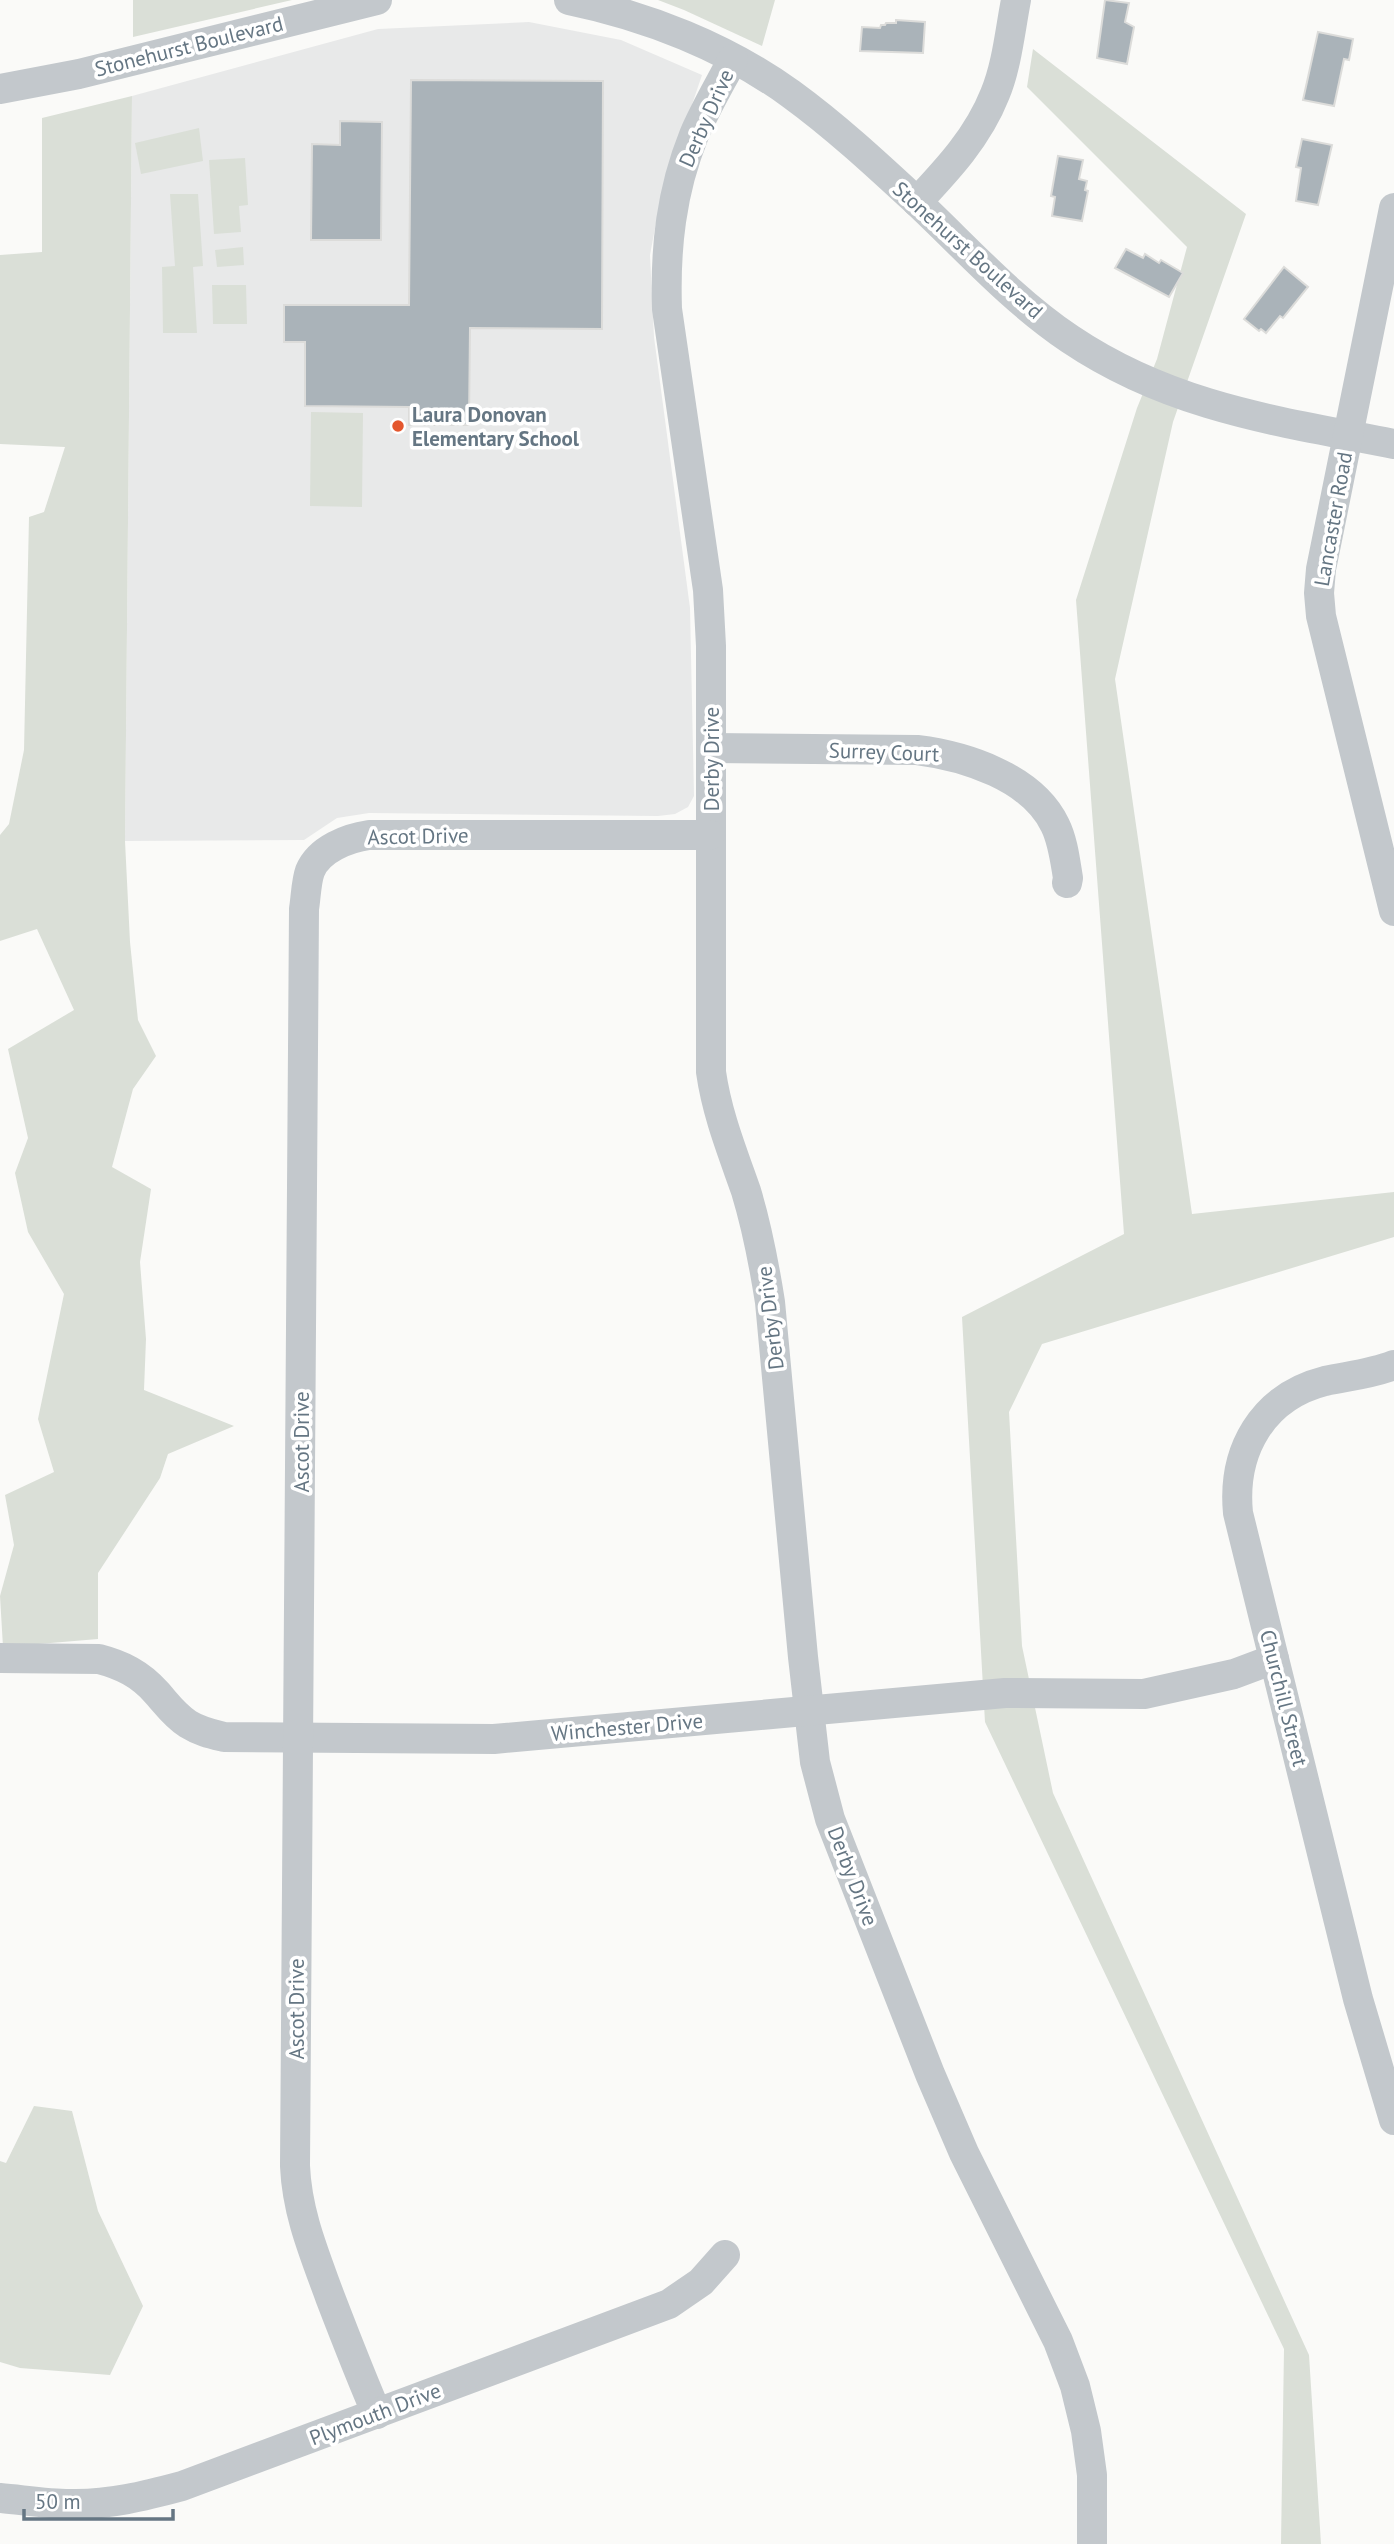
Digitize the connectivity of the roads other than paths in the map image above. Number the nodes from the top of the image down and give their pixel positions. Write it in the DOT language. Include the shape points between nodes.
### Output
graph roads {
  1 [pos="377,0"];
  2 [pos="569,0"];
  3 [pos="1017,0"];
  4 [pos="733,59"];
  5 [pos="0,89"];
  6 [pos="917,202"];
  7 [pos="1394,208"];
  8 [pos="1348,435"];
  9 [pos="1394,444"];
  10 [pos="711,748"];
  11 [pos="710,835"];
  12 [pos="1067,883"];
  13 [pos="1394,911"];
  14 [pos="1394,1365"];
  15 [pos="0,1658"];
  16 [pos="1274,1659"];
  17 [pos="809,1711"];
  18 [pos="299,1738"];
  19 [pos="1384,2056"];
  20 [pos="1394,2120"];
  21 [pos="725,2255"];
  22 [pos="377,2414"];
  23 [pos="0,2498"];
  24 [pos="1092,2544"];
  1 -- 5 [label="street, Stonehurst Boulevard" via="79,74"];
  2 -- 4 [label="street, Stonehurst Boulevard" via="677,31"];
  3 -- 6 [label="street" via="1002,74 980,125 953,164"];
  4 -- 6 [label="street, Stonehurst Boulevard" via="799,100"];
  4 -- 10 [label="street, Derby Drive" via="679,177 666,263 667,309 708,590"];
  6 -- 8 [label="street, Stonehurst Boulevard" via="1020,300 1104,360 1183,397"];
  7 -- 8 [label="street, Lancaster Road"];
  8 -- 9 [label="street, Stonehurst Boulevard"];
  8 -- 13 [label="street, Lancaster Road" via="1321,569 1321,616"];
  10 -- 11 [label="street, Derby Drive"];
  10 -- 12 [label="street, Surrey Court" via="917,750 972,761 1013,782 1046,810 1060,837"];
  11 -- 17 [label="street, Derby Drive" via="710,1072 720,1120 758,1238 770,1302"];
  11 -- 18 [label="street, Ascot Drive" via="369,835 342,842 317,858 310,870 304,909"];
  14 -- 16 [label="street, Churchill Street" via="1307,1387 1285,1399 1269,1413 1242,1454 1238,1513"];
  15 -- 18 [label="street, Winchester Drive" via="115,1663 146,1681 171,1710 202,1731 224,1737"];
  16 -- 17 [label="street, Winchester Drive" via="1234,1674 1144,1694 1005,1693"];
  16 -- 19 [label="street, Churchill Street"];
  17 -- 18 [label="street, Winchester Drive" via="494,1739"];
  17 -- 24 [label="street, Derby Drive" via="815,1762 830,1819 925,2061 1075,2386 1092,2475"];
  18 -- 22 [label="street, Ascot Drive" via="296,2190 305,2229"];
  19 -- 20 [label="street, Churchill Street"];
  21 -- 22 [label="street, Plymouth Drive" via="701,2282 669,2304"];
  22 -- 23 [label="street, Plymouth Drive" via="138,2498 70,2504"];
}
